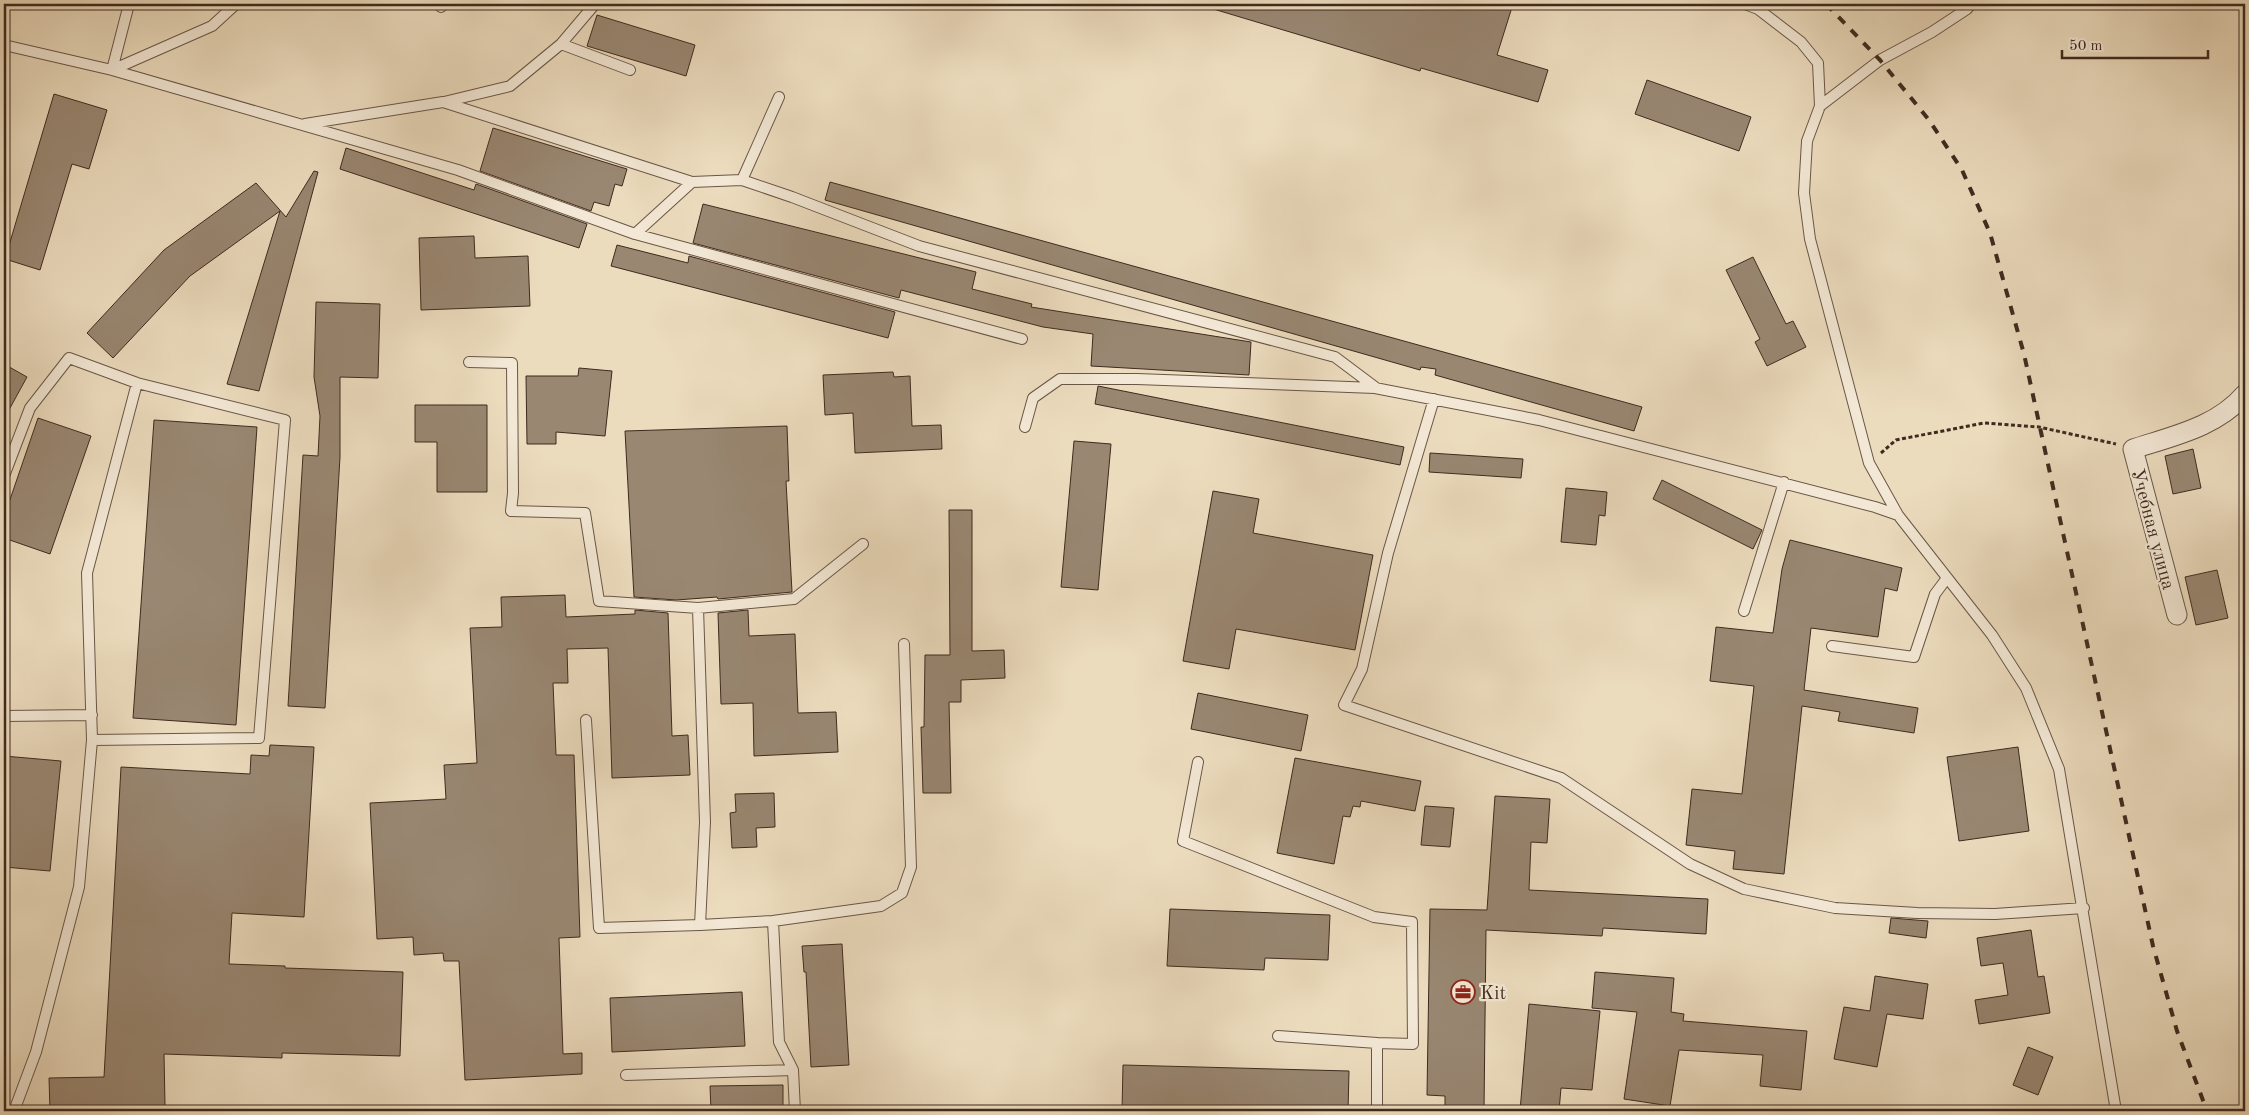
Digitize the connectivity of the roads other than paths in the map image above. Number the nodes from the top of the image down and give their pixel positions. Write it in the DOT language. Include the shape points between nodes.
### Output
graph roads {
  1 [pos="129,4"];
  2 [pos="236,4"];
  3 [pos="595,4"];
  4 [pos="1744,4"];
  5 [pos="1971,4"];
  6 [pos="562,44"];
  7 [pos="4,45"];
  8 [pos="112,70"];
  9 [pos="630,70"];
  10 [pos="779,97"];
  11 [pos="442,102"];
  12 [pos="1820,106"];
  13 [pos="301,125"];
  14 [pos="742,180"];
  15 [pos="692,182"];
  16 [pos="635,234"];
  17 [pos="1022,339"];
  18 [pos="469,362"];
  19 [pos="136,384"];
  20 [pos="1375,388"];
  21 [pos="2245,394"];
  22 [pos="1434,399"];
  23 [pos="1025,427"];
  24 [pos="4,476"];
  25 [pos="1784,482"];
  26 [pos="1898,515"];
  27 [pos="863,544"];
  28 [pos="1947,578"];
  29 [pos="698,608"];
  30 [pos="1744,611"];
  31 [pos="2176,615"];
  32 [pos="904,644"];
  33 [pos="1832,646"];
  34 [pos="92,715"];
  35 [pos="4,716"];
  36 [pos="586,720"];
  37 [pos="92,740"];
  38 [pos="1198,762"];
  39 [pos="2084,908"];
  40 [pos="773,921"];
  41 [pos="700,925"];
  42 [pos="1278,1036"];
  43 [pos="1377,1044"];
  44 [pos="794,1070"];
  45 [pos="626,1075"];
  46 [pos="10,1110"];
  47 [pos="795,1111"];
  48 [pos="1377,1111"];
  49 [pos="2116,1111"];
  1 -- 8 [label="lane"];
  2 -- 8 [label="lane" via="212,26"];
  3 -- 6 [label="lane"];
  4 -- 12 [label="lane" via="1758,9 1801,42 1818,63"];
  5 -- 12 [label="lane" via="1932,32 1880,60"];
  6 -- 9 [label="lane"];
  6 -- 11 [label="lane" via="510,86"];
  7 -- 8 [label="lane"];
  8 -- 13 [label="lane"];
  10 -- 14 [label="lane"];
  11 -- 13 [label="lane"];
  11 -- 15 [label="lane"];
  12 -- 26 [label="lane" via="1807,141 1804,193 1810,239 1869,463"];
  13 -- 16 [label="lane" via="458,170"];
  14 -- 15 [label="lane"];
  14 -- 20 [label="lane" via="919,246 1335,357"];
  15 -- 16 [label="lane"];
  16 -- 17 [label="lane"];
  18 -- 29 [label="lane" via="512,363 511,511 585,513 599,601"];
  19 -- 24 [label="lane" via="69,358 30,408"];
  19 -- 34 [label="lane" via="87,573"];
  19 -- 37 [label="lane" via="285,420 259,738"];
  20 -- 22 [label="lane"];
  20 -- 23 [label="lane" via="1060,379 1033,398"];
  21 -- 31 [label="street, Учебная улица" via="2207,424 2133,449"];
  22 -- 25 [label="lane" via="1539,420"];
  22 -- 39 [label="lane" via="1388,553 1362,669 1344,705 1562,778 1690,864 1744,889 1835,908 1917,913 1995,914"];
  25 -- 26 [label="lane"];
  25 -- 30 [label="lane"];
  26 -- 28 [label="lane"];
  27 -- 29 [label="lane" via="794,599"];
  28 -- 33 [label="lane" via="1935,594 1914,657"];
  28 -- 39 [label="lane" via="1992,635 2026,688 2060,769"];
  29 -- 41 [label="lane" via="704,822"];
  32 -- 40 [label="lane" via="910,867 902,893 881,906"];
  34 -- 35 [label="lane"];
  34 -- 37 [label="lane"];
  36 -- 41 [label="lane" via="599,928"];
  37 -- 46 [label="lane" via="79,887 36,1052"];
  38 -- 43 [label="lane" via="1183,841 1374,917 1412,922 1412,1044"];
  39 -- 49 [label="lane"];
  40 -- 41 [label="lane"];
  40 -- 44 [label="lane" via="779,1042"];
  42 -- 43 [label="lane"];
  43 -- 48 [label="lane"];
  44 -- 45 [label="lane"];
  44 -- 47 [label="lane"];
}
